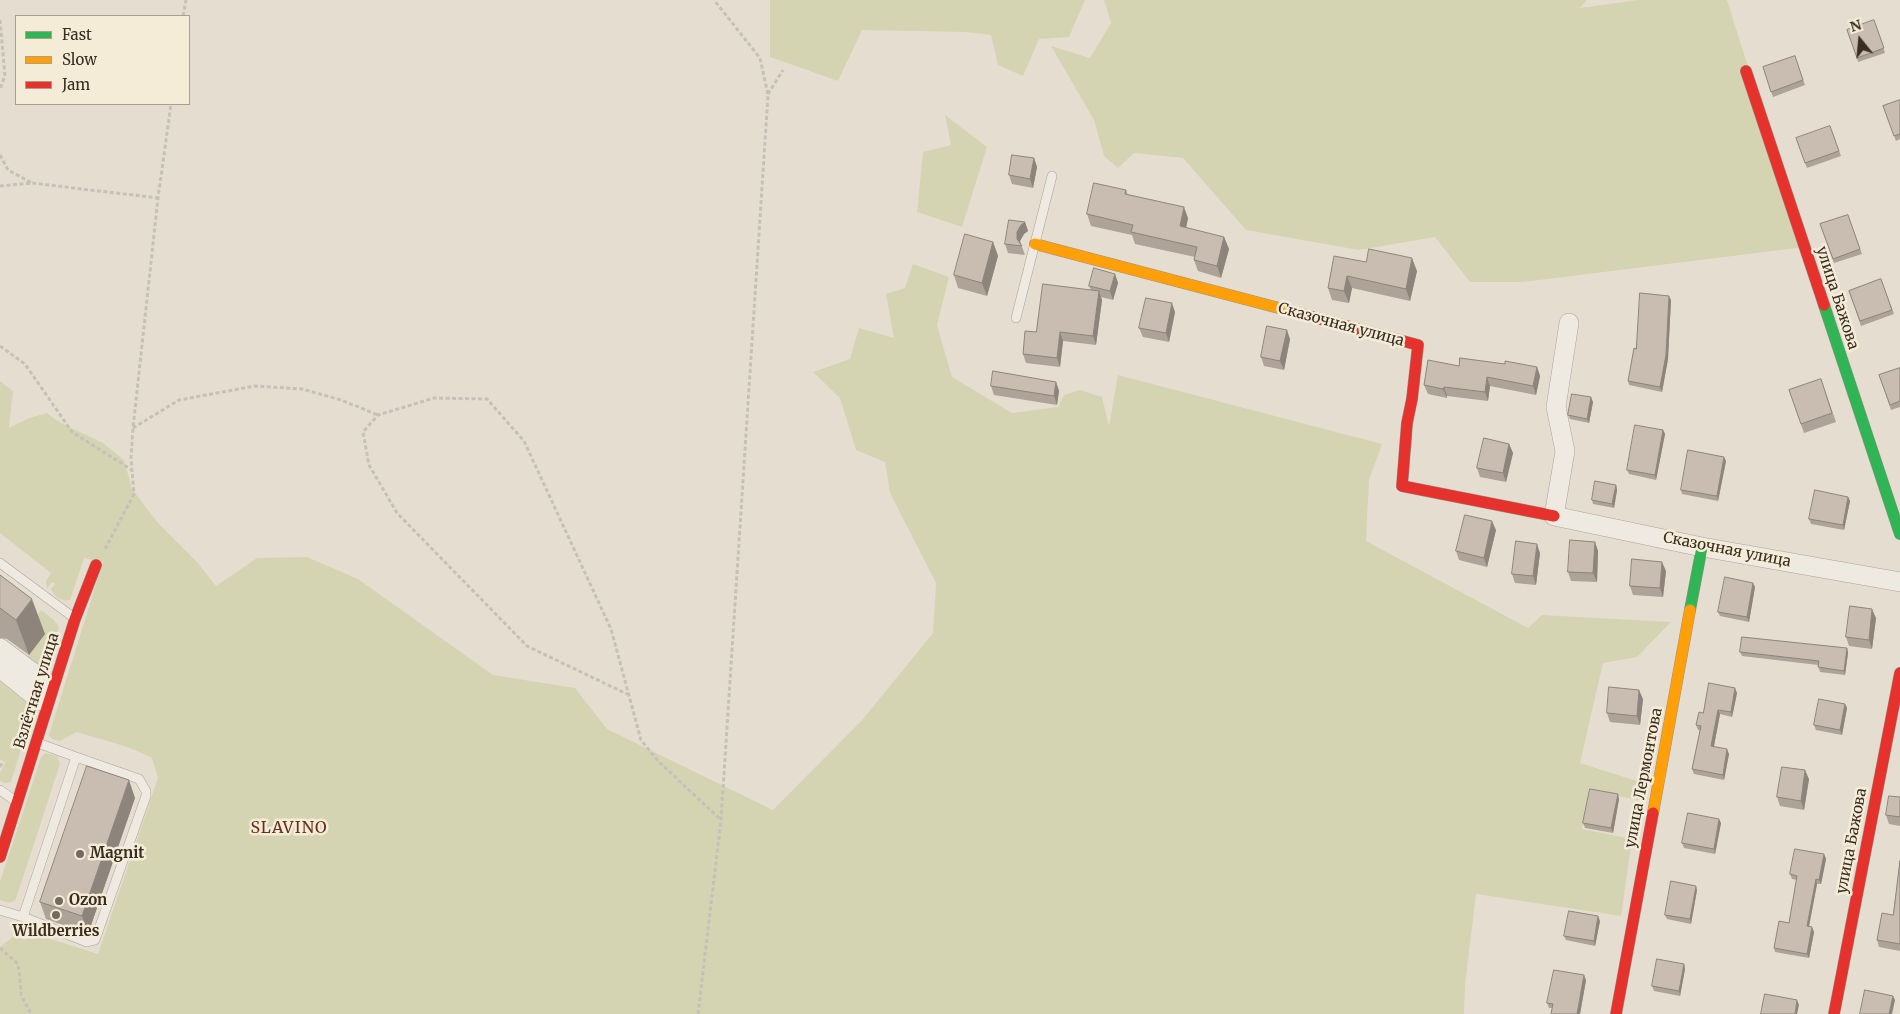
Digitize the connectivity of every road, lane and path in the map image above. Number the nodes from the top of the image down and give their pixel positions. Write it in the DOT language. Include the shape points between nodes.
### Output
graph roads {
  1 [pos="186,0"];
  2 [pos="714,0"];
  3 [pos="183,15"];
  4 [pos="0,20"];
  5 [pos="783,70"];
  6 [pos="1746,71"];
  7 [pos="0,89"];
  8 [pos="768,94"];
  9 [pos="171,105"];
  10 [pos="0,155"];
  11 [pos="1052,176"];
  12 [pos="32,183"];
  13 [pos="0,186"];
  14 [pos="158,198"];
  15 [pos="1035,244"];
  16 [pos="1016,318"];
  17 [pos="1570,323"];
  18 [pos="0,346"];
  19 [pos="378,415"];
  20 [pos="133,428"];
  21 [pos="133,471"];
  22 [pos="1554,516"];
  23 [pos="1900,534"];
  24 [pos="1702,547"];
  25 [pos="0,563"];
  26 [pos="96,565"];
  27 [pos="1900,582"];
  28 [pos="75,619"];
  29 [pos="0,648"];
  30 [pos="0,668"];
  31 [pos="1900,673"];
  32 [pos="629,695"];
  33 [pos="37,742"];
  34 [pos="76,758"];
  35 [pos="3,761"];
  36 [pos="0,767"];
  37 [pos="0,790"];
  38 [pos="17,802"];
  39 [pos="721,820"];
  40 [pos="0,857"];
  41 [pos="0,910"];
  42 [pos="23,917"];
  43 [pos="0,948"];
  44 [pos="31,1014"];
  45 [pos="698,1014"];
  46 [pos="1616,1014"];
  47 [pos="1834,1014"];
  1 -- 3 [label="path"];
  2 -- 8 [label="path" via="760,58"];
  4 -- 7 [label="path" via="5,76"];
  5 -- 8 [label="path"];
  6 -- 23 [label="street, улица Бажова"];
  8 -- 39 [label="path"];
  9 -- 14 [label="path"];
  10 -- 12 [label="path" via="8,170"];
  11 -- 15 [label="lane"];
  12 -- 13 [label="path"];
  12 -- 14 [label="path"];
  14 -- 20 [label="path"];
  15 -- 16 [label="lane"];
  15 -- 22 [label="street, Сказочная улица" via="1418,345 1402,486"];
  17 -- 22 [label="street" via="1556,407 1566,451"];
  18 -- 21 [label="path" via="25,364 72,432"];
  19 -- 20 [label="path" via="302,389 255,386 179,400"];
  19 -- 32 [label="path" via="363,432 368,465 397,513 526,646"];
  19 -- 32 [label="path" via="434,398 487,399 524,441 611,629"];
  20 -- 21 [label="path"];
  21 -- 26 [label="path" via="134,494"];
  22 -- 24 [label="street, Сказочная улица"];
  24 -- 27 [label="street, Сказочная улица"];
  24 -- 46 [label="street, улица Лермонтова"];
  25 -- 28 [label="lane"];
  26 -- 28 [label="street, Взлётная улица"];
  28 -- 33 [label="street, Взлётная улица"];
  29 -- 30 [label="street" via="47,683 41,701"];
  31 -- 47 [label="street, улица Бажова"];
  32 -- 39 [label="path" via="641,740 659,762"];
  33 -- 34 [label="lane"];
  33 -- 38 [label="street, Взлётная улица"];
  34 -- 42 [label="lane"];
  34 -- 42 [label="lane" via="139,779 146,796 96,940 87,942"];
  35 -- 36 [label="path"];
  37 -- 38 [label="lane"];
  38 -- 40 [label="street, Взлётная улица"];
  39 -- 45 [label="path"];
  41 -- 42 [label="lane"];
  43 -- 44 [label="path" via="18,964 20,996"];
}
